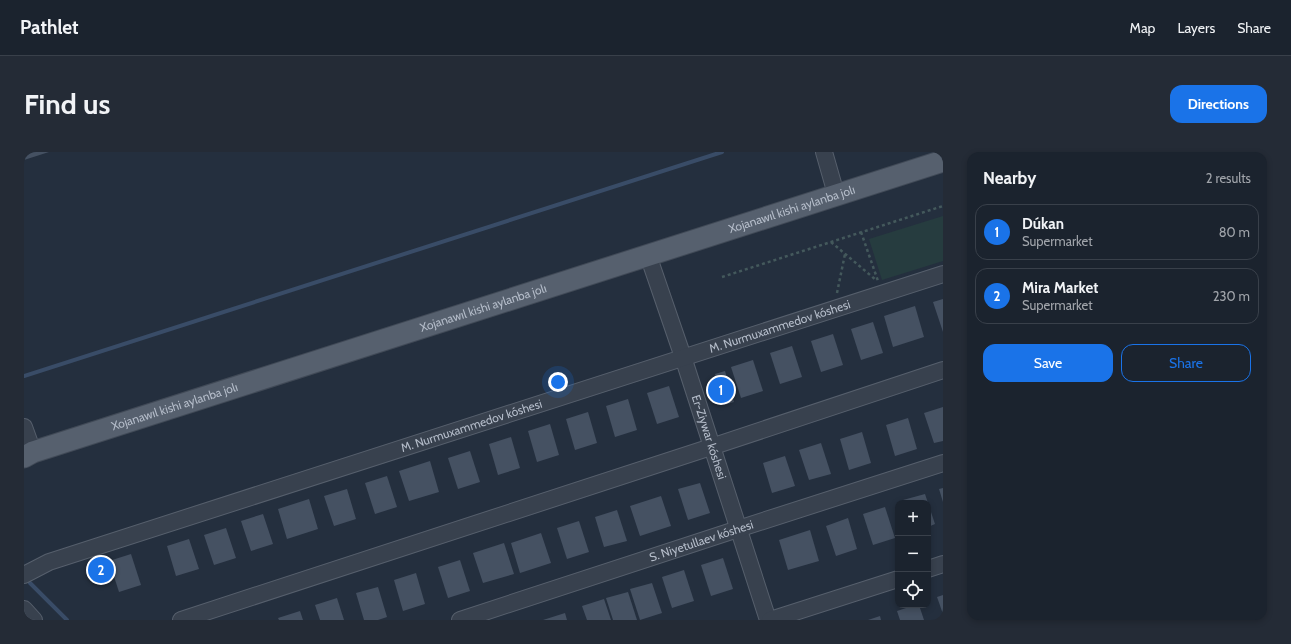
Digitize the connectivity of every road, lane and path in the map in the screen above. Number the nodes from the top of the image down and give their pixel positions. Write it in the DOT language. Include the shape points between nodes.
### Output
graph roads {
  1 [pos="824,152"];
  2 [pos="943,161"];
  3 [pos="836,194"];
  4 [pos="943,206"];
  5 [pos="861,232"];
  6 [pos="831,242"];
  7 [pos="648,255"];
  8 [pos="943,274"];
  9 [pos="722,277"];
  10 [pos="878,281"];
  11 [pos="879,287"];
  12 [pos="683,357"];
  13 [pos="943,370"];
  14 [pos="24,427"];
  15 [pos="711,447"];
  16 [pos="29,454"];
  17 [pos="943,464"];
  18 [pos="738,529"];
  19 [pos="943,564"];
  20 [pos="931,568"];
  21 [pos="24,574"];
  22 [pos="895,579"];
  23 [pos="24,609"];
  24 [pos="34,620"];
  25 [pos="181,620"];
  26 [pos="460,620"];
  27 [pos="769,620"];
  1 -- 3 [label="street"];
  2 -- 3 [label="main road, Xojanawıl kishi aylanba jolı"];
  3 -- 7 [label="main road, Xojanawıl kishi aylanba jolı"];
  4 -- 5 [label="path"];
  5 -- 6 [label="path"];
  5 -- 10 [label="path"];
  6 -- 9 [label="path"];
  6 -- 10 [label="path"];
  7 -- 12 [label="street, Er-Ziywar kóshesi"];
  7 -- 16 [label="main road, Xojanawıl kishi aylanba jolı"];
  8 -- 12 [label="street, M. Nurmuxammedov kóshesi"];
  10 -- 11 [label="path"];
  12 -- 15 [label="street, Er-Ziywar kóshesi"];
  12 -- 21 [label="street, M. Nurmuxammedov kóshesi" via="49,562"];
  13 -- 15 [label="street"];
  14 -- 16 [label="street"];
  15 -- 18 [label="street, Er-Ziywar kóshesi"];
  15 -- 25 [label="street"];
  17 -- 18 [label="street, S. Niyetullaev kóshesi"];
  18 -- 26 [label="street, S. Niyetullaev kóshesi"];
  18 -- 27 [label="street, Er-Ziywar kóshesi"];
  19 -- 20 [label="street"];
  22 -- 27 [label="street"];
  23 -- 24 [label="street"];
}
